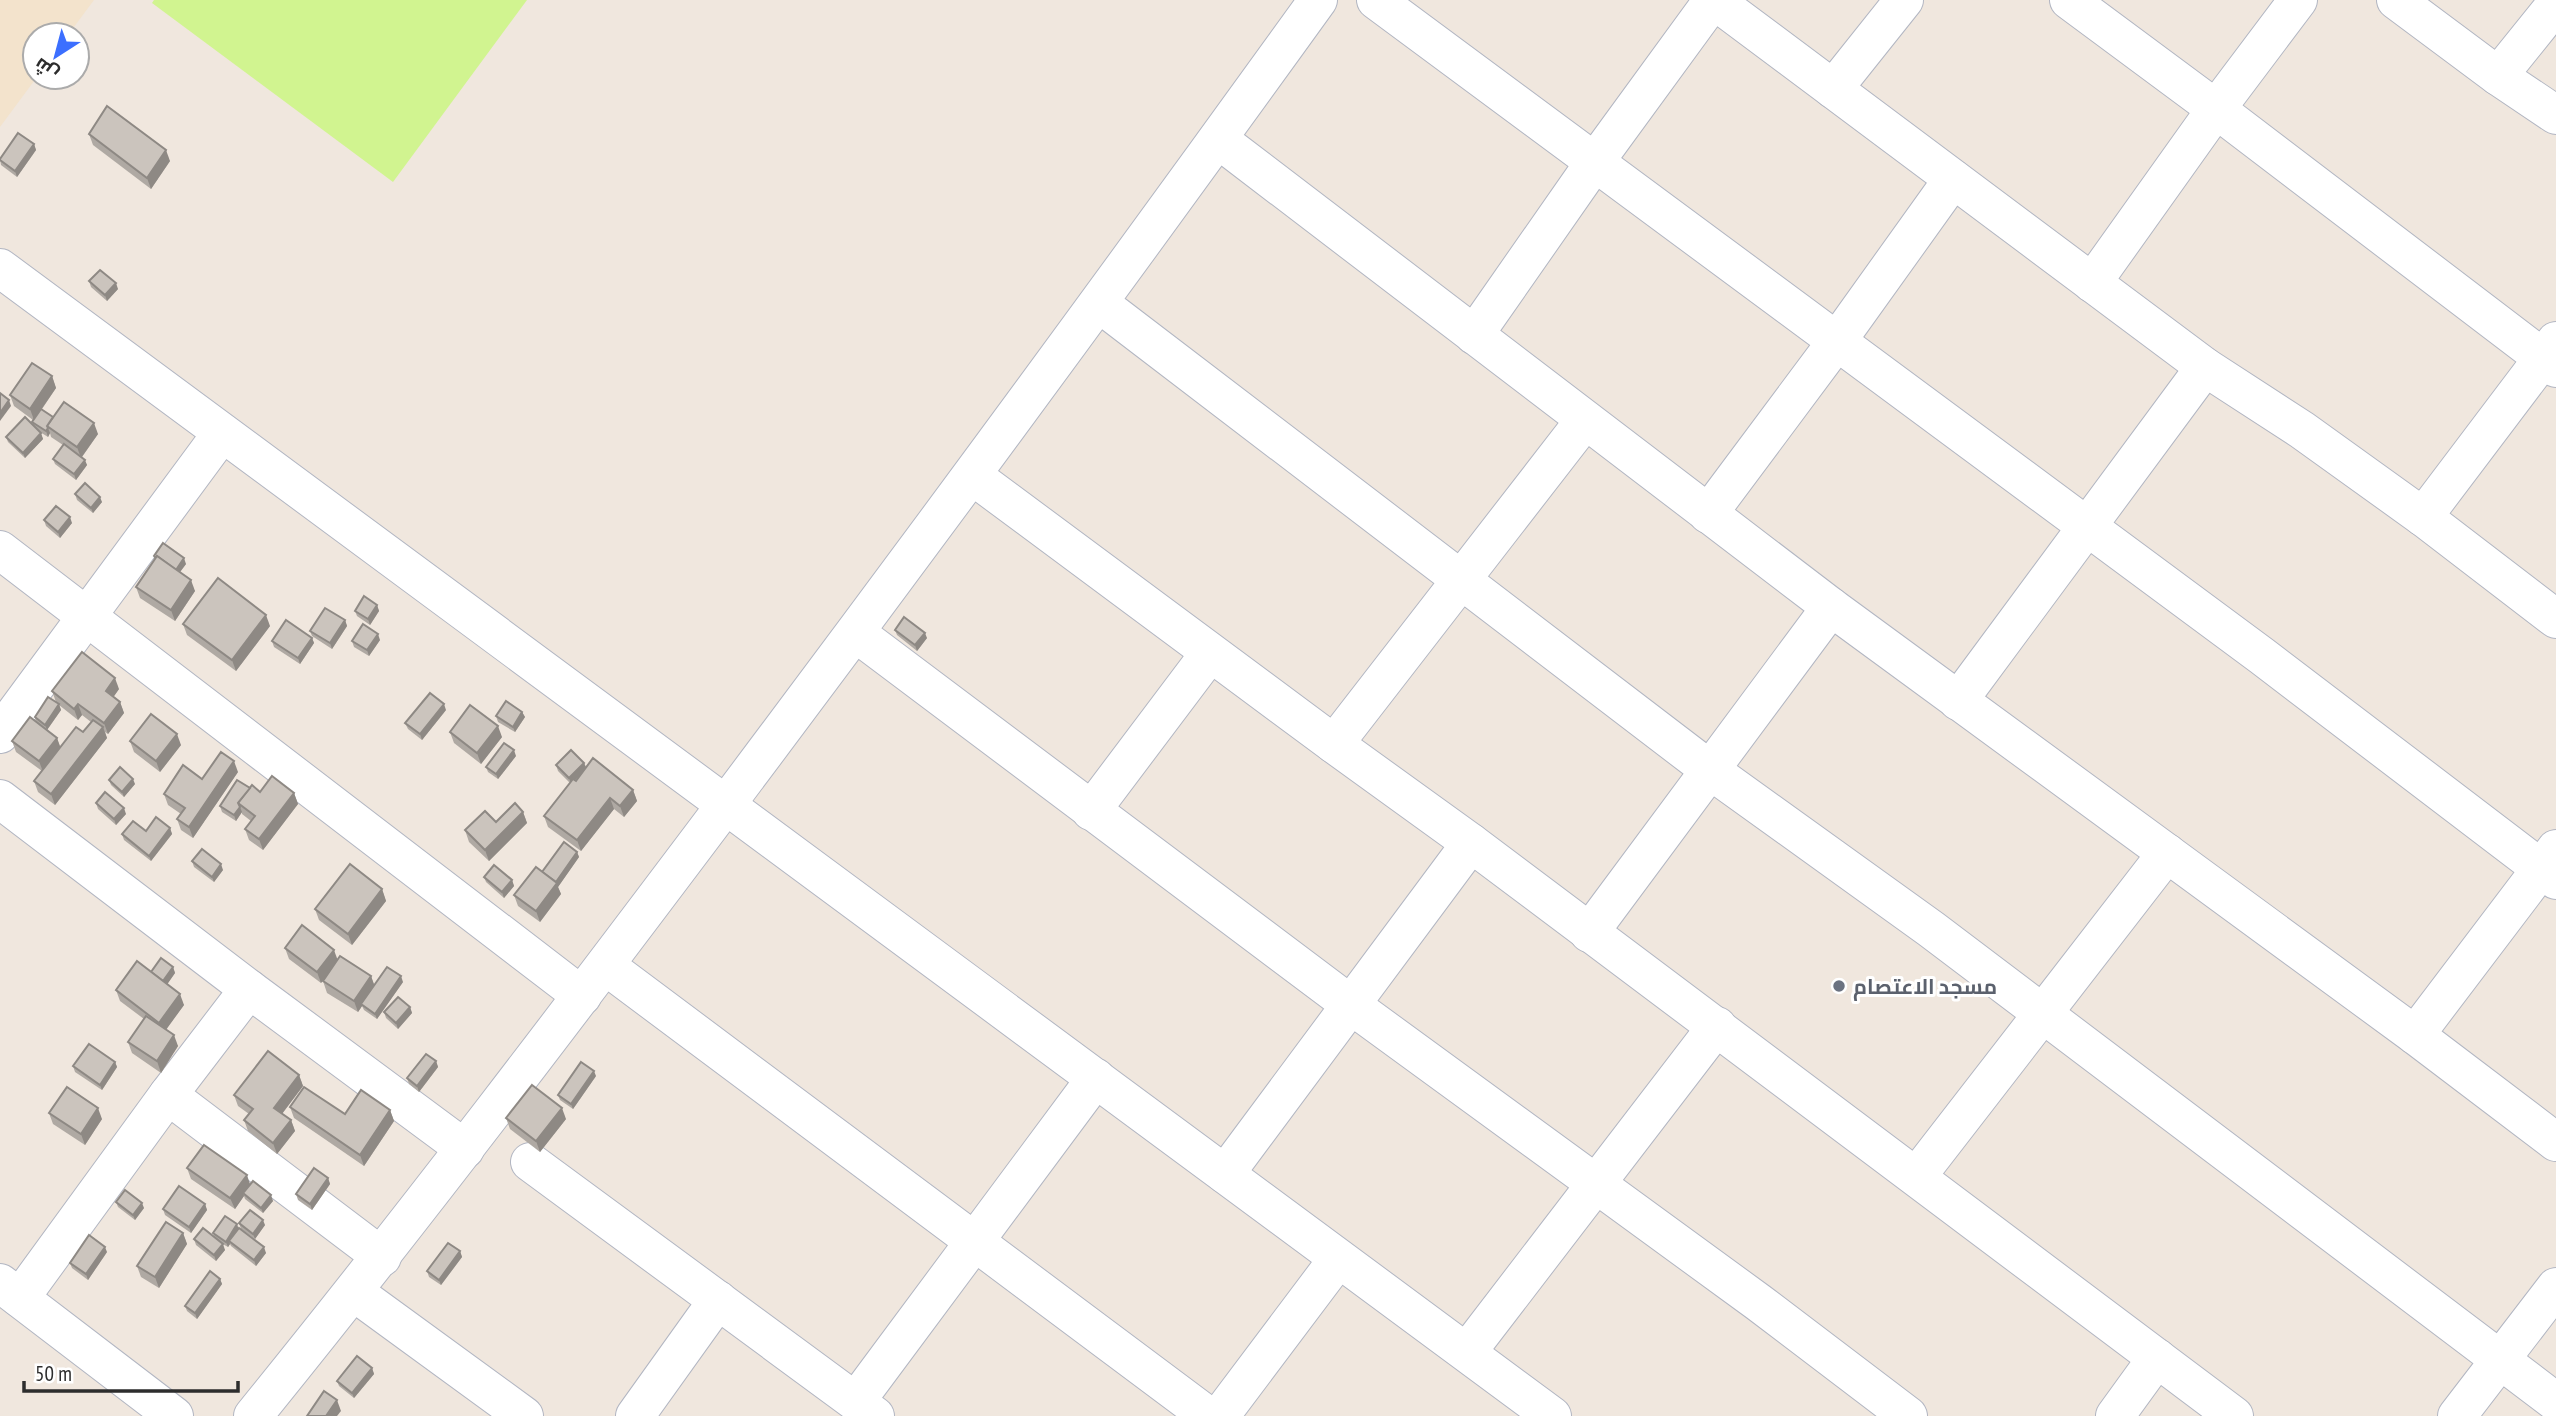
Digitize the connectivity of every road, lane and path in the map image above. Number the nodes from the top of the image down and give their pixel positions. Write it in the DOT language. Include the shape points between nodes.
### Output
graph roads {
  1 [pos="1318,0"];
  2 [pos="1376,0"];
  3 [pos="1714,0"];
  4 [pos="1903,0"];
  5 [pos="2069,0"];
  6 [pos="2298,0"];
  7 [pos="2396,0"];
  8 [pos="2556,4"];
  9 [pos="2498,76"];
  10 [pos="1833,89"];
  11 [pos="2216,109"];
  12 [pos="2556,115"];
  13 [pos="1218,139"];
  14 [pos="1594,163"];
  15 [pos="1954,179"];
  16 [pos="0,268"];
  17 [pos="2092,284"];
  18 [pos="1099,303"];
  19 [pos="1474,335"];
  20 [pos="1837,341"];
  21 [pos="2552,356"];
  22 [pos="2205,367"];
  23 [pos="1585,420"];
  24 [pos="222,433"];
  25 [pos="973,476"];
  26 [pos="1708,514"];
  27 [pos="2423,517"];
  28 [pos="2088,526"];
  29 [pos="0,550"];
  30 [pos="1461,580"];
  31 [pos="1831,607"];
  32 [pos="86,615"];
  33 [pos="2556,619"];
  34 [pos="856,633"];
  35 [pos="1210,653"];
  36 [pos="1958,701"];
  37 [pos="0,734"];
  38 [pos="1334,744"];
  39 [pos="1710,770"];
  40 [pos="0,799"];
  41 [pos="725,806"];
  42 [pos="1091,811"];
  43 [pos="1471,843"];
  44 [pos="2167,853"];
  45 [pos="2551,865"];
  46 [pos="1590,933"];
  47 [pos="606,966"];
  48 [pos="249,989"];
  49 [pos="582,996"];
  50 [pos="1351,1005"];
  51 [pos="2043,1015"];
  52 [pos="1717,1026"];
  53 [pos="2415,1035"];
  54 [pos="1096,1078"];
  55 [pos="168,1095"];
  56 [pos="2556,1142"];
  57 [pos="465,1149"];
  58 [pos="530,1162"];
  59 [pos="1225,1174"];
  60 [pos="1917,1176"];
  61 [pos="1595,1183"];
  62 [pos="976,1241"];
  63 [pos="382,1257"];
  64 [pos="1338,1259"];
  65 [pos="2556,1287"];
  66 [pos="10,1290"];
  67 [pos="354,1292"];
  68 [pos="718,1300"];
  69 [pos="1467,1352"];
  70 [pos="2157,1358"];
  71 [pos="2500,1358"];
  72 [pos="2556,1402"];
  73 [pos="866,1409"];
  74 [pos="174,1416"];
  75 [pos="253,1416"];
  76 [pos="524,1416"];
  77 [pos="635,1416"];
  78 [pos="1208,1416"];
  79 [pos="1220,1416"];
  80 [pos="1552,1416"];
  81 [pos="1908,1416"];
  82 [pos="2115,1416"];
  83 [pos="2234,1416"];
  84 [pos="2457,1416"];
  1 -- 13 [label="street"];
  2 -- 14 [label="street"];
  3 -- 10 [label="street"];
  3 -- 14 [label="street"];
  4 -- 10 [label="street"];
  5 -- 11 [label="street"];
  6 -- 11 [label="street"];
  7 -- 9 [label="street"];
  8 -- 9 [label="street"];
  9 -- 12 [label="street"];
  10 -- 15 [label="street"];
  11 -- 17 [label="street"];
  11 -- 21 [label="street"];
  13 -- 18 [label="street"];
  13 -- 19 [label="street"];
  14 -- 19 [label="street"];
  14 -- 20 [label="street"];
  15 -- 17 [label="street"];
  15 -- 20 [label="street"];
  16 -- 24 [label="street"];
  17 -- 22 [label="street"];
  18 -- 25 [label="street"];
  18 -- 30 [label="street"];
  19 -- 23 [label="street"];
  20 -- 26 [label="street"];
  20 -- 28 [label="street"];
  21 -- 27 [label="street"];
  22 -- 27 [label="street"];
  22 -- 28 [label="street"];
  23 -- 26 [label="street"];
  23 -- 30 [label="street"];
  24 -- 32 [label="street"];
  24 -- 41 [label="street"];
  25 -- 34 [label="street"];
  25 -- 35 [label="street"];
  26 -- 31 [label="street"];
  27 -- 33 [label="street"];
  28 -- 36 [label="street"];
  28 -- 45 [label="street"];
  29 -- 32 [label="street"];
  30 -- 38 [label="street"];
  30 -- 39 [label="street"];
  31 -- 36 [label="street"];
  31 -- 39 [label="street"];
  32 -- 37 [label="street"];
  32 -- 49 [label="street"];
  34 -- 41 [label="street"];
  34 -- 42 [label="street"];
  35 -- 38 [label="street"];
  35 -- 42 [label="street"];
  36 -- 44 [label="street"];
  38 -- 43 [label="street"];
  39 -- 46 [label="street"];
  39 -- 51 [label="street"];
  40 -- 48 [label="street"];
  41 -- 47 [label="street"];
  41 -- 54 [label="street"];
  42 -- 50 [label="street"];
  43 -- 46 [label="street"];
  43 -- 50 [label="street"];
  44 -- 51 [label="street"];
  44 -- 53 [label="street"];
  45 -- 53 [label="street"];
  46 -- 52 [label="street"];
  47 -- 49 [label="street"];
  47 -- 62 [label="street"];
  48 -- 55 [label="street"];
  48 -- 57 [label="street"];
  49 -- 57 [label="street"];
  50 -- 59 [label="street"];
  50 -- 61 [label="street"];
  51 -- 60 [label="street"];
  51 -- 71 [label="street"];
  52 -- 60 [label="street"];
  52 -- 61 [label="street"];
  53 -- 56 [label="street"];
  54 -- 59 [label="street"];
  54 -- 62 [label="street"];
  55 -- 63 [label="street"];
  55 -- 66 [label="street"];
  57 -- 63 [label="street"];
  58 -- 68 [label="street"];
  59 -- 64 [label="street"];
  60 -- 70 [label="street"];
  61 -- 69 [label="street"];
  61 -- 81 [label="street"];
  62 -- 73 [label="street"];
  62 -- 78 [label="street"];
  63 -- 67 [label="street"];
  64 -- 69 [label="street"];
  64 -- 79 [label="street"];
  65 -- 71 [label="street"];
  66 -- 74 [label="street"];
  67 -- 75 [label="street"];
  67 -- 76 [label="street"];
  68 -- 73 [label="street"];
  68 -- 77 [label="street"];
  69 -- 80 [label="street"];
  70 -- 82 [label="street"];
  70 -- 83 [label="street"];
  71 -- 72 [label="street"];
  71 -- 84 [label="street"];
}
